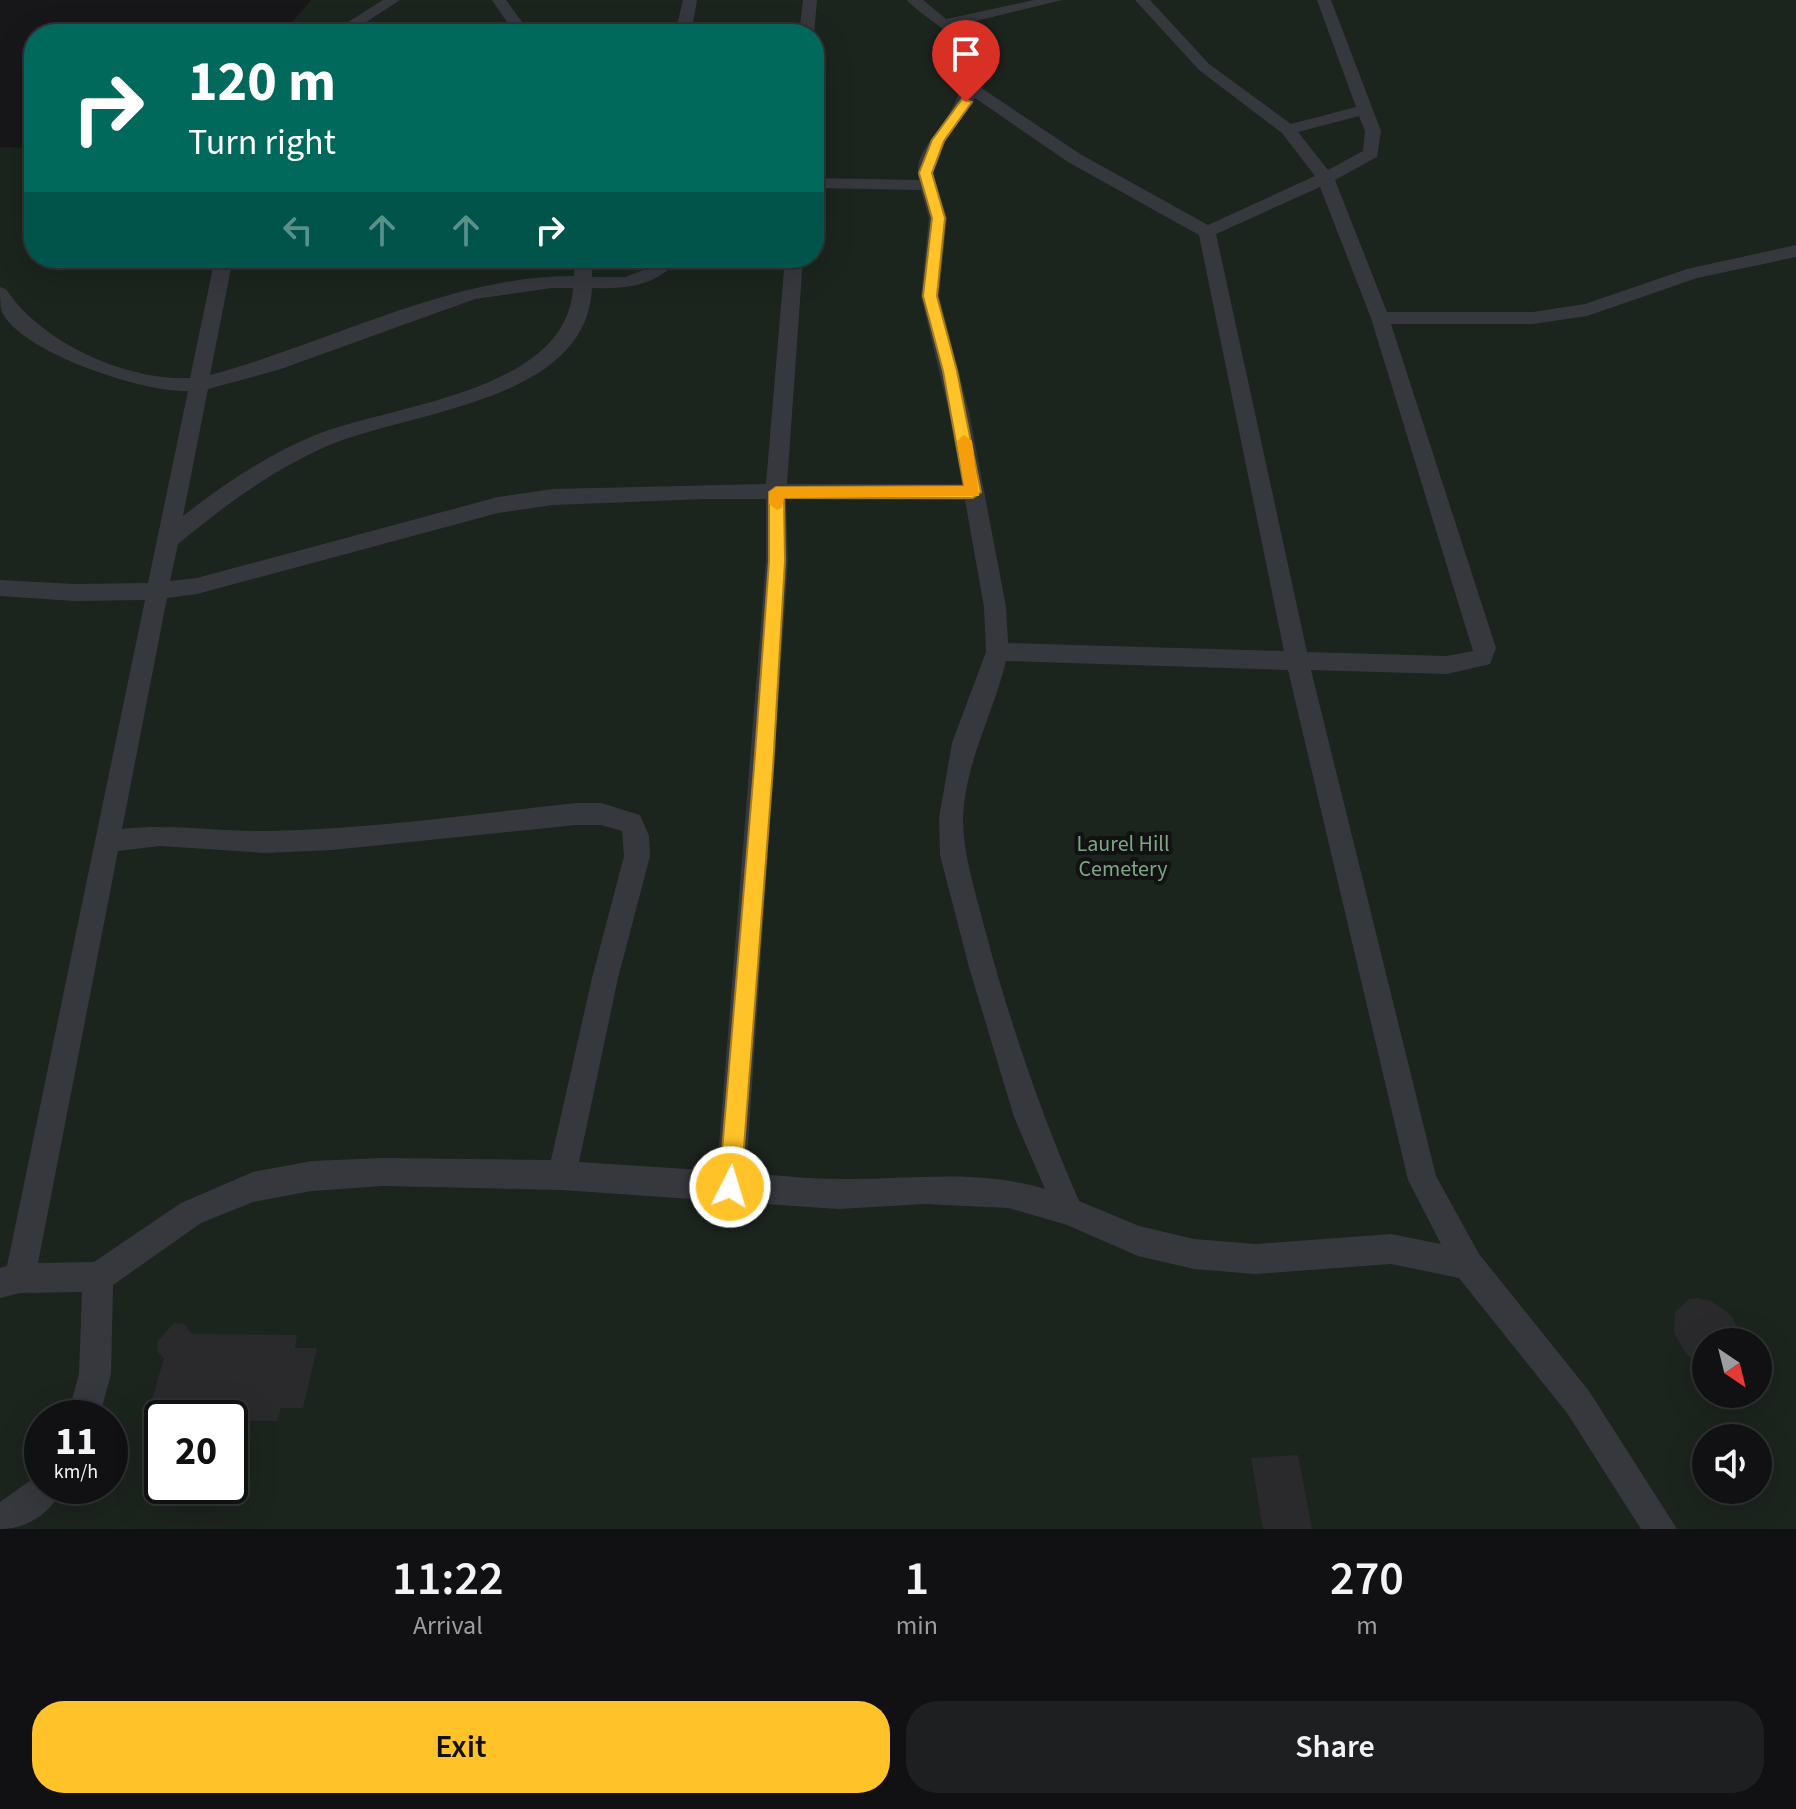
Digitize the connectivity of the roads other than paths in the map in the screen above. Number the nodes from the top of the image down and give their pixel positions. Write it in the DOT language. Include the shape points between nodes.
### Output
graph roads {
  1 [pos="393,0"];
  2 [pos="499,0"];
  3 [pos="690,0"];
  4 [pos="810,0"];
  5 [pos="914,0"];
  6 [pos="1055,0"];
  7 [pos="1142,0"];
  8 [pos="1324,0"];
  9 [pos="946,23"];
  10 [pos="353,24"];
  11 [pos="516,24"];
  12 [pos="685,24"];
  13 [pos="808,24"];
  14 [pos="971,88"];
  15 [pos="1363,110"];
  16 [pos="1288,130"];
  17 [pos="1325,177"];
  18 [pos="824,183"];
  19 [pos="929,185"];
  20 [pos="1207,232"];
  21 [pos="1796,251"];
  22 [pos="222,268"];
  23 [pos="585,268"];
  24 [pos="655,268"];
  25 [pos="793,268"];
  26 [pos="587,283"];
  27 [pos="0,293"];
  28 [pos="1380,318"];
  29 [pos="200,384"];
  30 [pos="776,492"];
  31 [pos="973,492"];
  32 [pos="170,538"];
  33 [pos="0,588"];
  34 [pos="157,593"];
  35 [pos="997,652"];
  36 [pos="1298,664"];
  37 [pos="105,842"];
  38 [pos="562,1175"];
  39 [pos="730,1187"];
  40 [pos="1069,1211"];
  41 [pos="1468,1265"];
  42 [pos="98,1277"];
  43 [pos="10,1280"];
  44 [pos="88,1400"];
  45 [pos="29,1504"];
  46 [pos="0,1520"];
  47 [pos="1660,1529"];
  1 -- 10 [label="lane"];
  2 -- 11 [label="lane"];
  3 -- 12 [label="lane"];
  4 -- 13 [label="lane"];
  5 -- 9 [label="lane"];
  6 -- 9 [label="lane"];
  7 -- 16 [label="lane" via="1204,67"];
  8 -- 15 [label="lane"];
  9 -- 14 [label="lane" via="965,49"];
  14 -- 19 [label="lane" via="938,140 925,173"];
  14 -- 20 [label="lane" via="1074,158"];
  15 -- 16 [label="lane"];
  15 -- 17 [label="lane" via="1375,138 1371,153"];
  16 -- 17 [label="lane"];
  17 -- 20 [label="lane"];
  17 -- 28 [label="lane"];
  18 -- 19 [label="lane"];
  19 -- 31 [label="lane" via="938,218 930,296"];
  20 -- 36 [label="lane"];
  21 -- 28 [label="lane" via="1693,273 1587,310 1533,318"];
  22 -- 29 [label="lane"];
  23 -- 26 [label="lane"];
  24 -- 26 [label="lane" via="636,281"];
  25 -- 30 [label="lane"];
  26 -- 29 [label="lane" via="515,285 472,294 271,365"];
  26 -- 32 [label="lane" via="576,321 525,374 473,397 362,424 296,451 235,486"];
  27 -- 29 [label="lane" via="12,313 58,350 128,375"];
  28 -- 36 [label="lane" via="1485,648 1482,658 1460,664"];
  29 -- 32 [label="lane"];
  30 -- 31 [label="lane"];
  30 -- 34 [label="lane" via="617,493 498,505"];
  30 -- 39 [label="lane" via="777,561 761,812"];
  31 -- 35 [label="lane" via="995,607"];
  32 -- 34 [label="lane"];
  33 -- 34 [label="lane" via="79,595"];
  34 -- 37 [label="lane"];
  35 -- 36 [label="lane"];
  35 -- 40 [label="lane" via="961,755 951,818 953,855 1028,1117"];
  36 -- 41 [label="lane" via="1410,1139 1423,1180"];
  37 -- 38 [label="lane" via="160,835 266,842 332,839 576,814 601,814 631,823 637,856"];
  37 -- 43 [label="lane"];
  38 -- 39 [label="lane"];
  38 -- 42 [label="lane" via="383,1172 312,1176 253,1187 191,1213"];
  39 -- 40 [label="lane" via="838,1194 925,1189 1009,1193"];
  40 -- 41 [label="lane" via="1138,1241 1194,1254 1255,1259 1391,1249"];
  41 -- 47 [label="lane" via="1578,1402"];
  42 -- 43 [label="lane"];
  42 -- 44 [label="lane" via="95,1374"];
  45 -- 46 [label="lane"];
}
